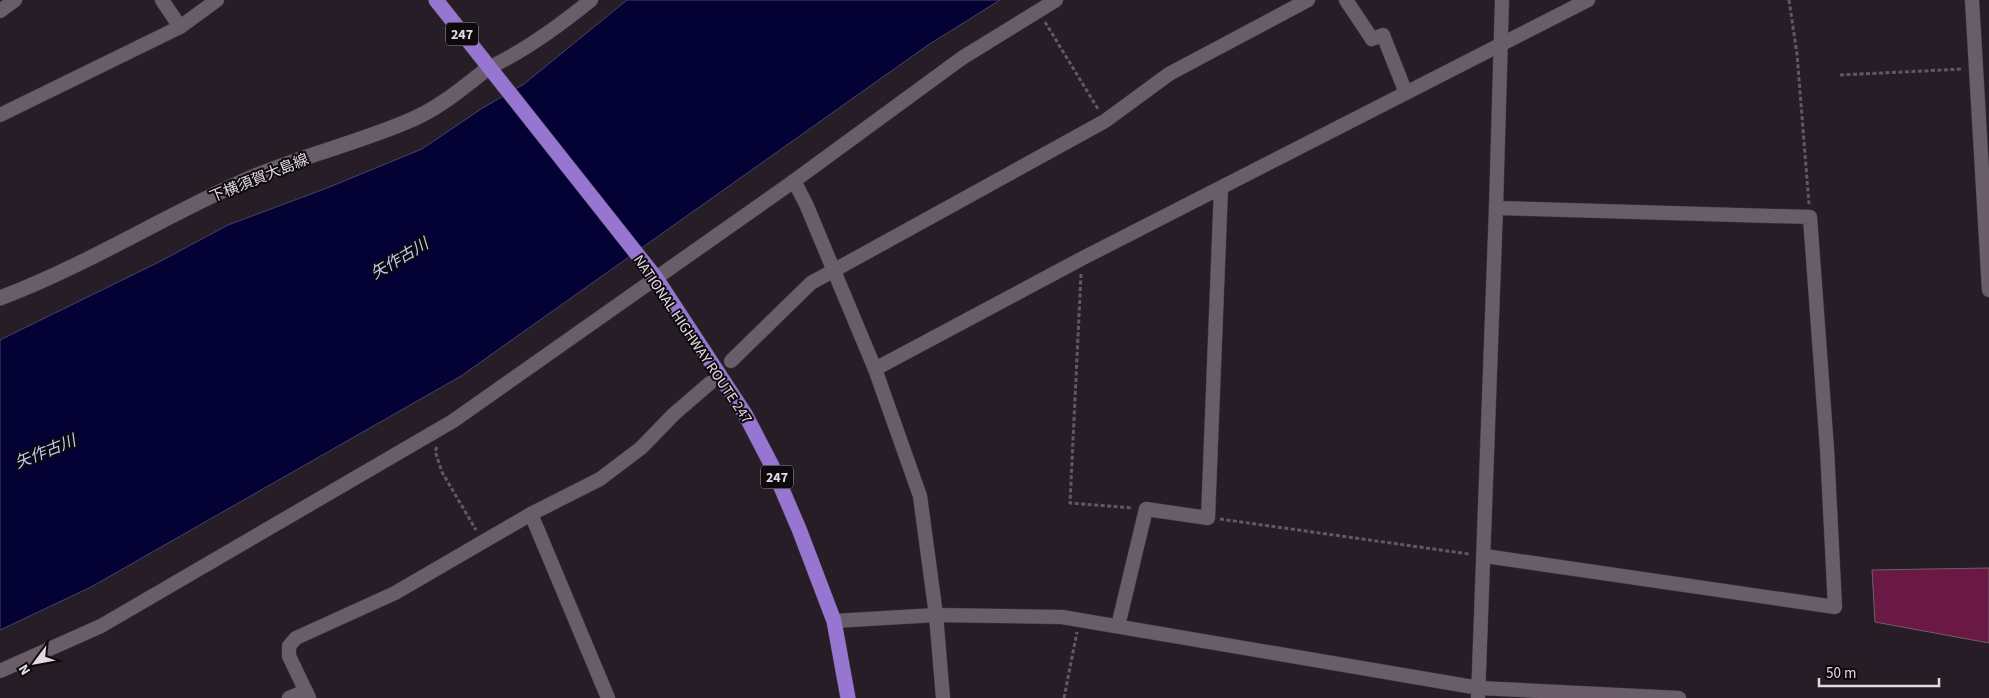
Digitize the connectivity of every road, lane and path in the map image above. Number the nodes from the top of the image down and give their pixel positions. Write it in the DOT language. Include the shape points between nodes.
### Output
graph roads {
  1 [pos="15,0"];
  2 [pos="162,0"];
  3 [pos="217,0"];
  4 [pos="436,0"];
  5 [pos="590,0"];
  6 [pos="1056,0"];
  7 [pos="1308,0"];
  8 [pos="1346,0"];
  9 [pos="1502,0"];
  10 [pos="1588,0"];
  11 [pos="1789,0"];
  12 [pos="1972,0"];
  13 [pos="0,11"];
  14 [pos="1046,25"];
  15 [pos="180,27"];
  16 [pos="1501,46"];
  17 [pos="488,68"];
  18 [pos="1976,69"];
  19 [pos="1840,75"];
  20 [pos="1406,93"];
  21 [pos="0,115"];
  22 [pos="1105,121"];
  23 [pos="794,181"];
  24 [pos="1221,188"];
  25 [pos="1496,208"];
  26 [pos="1810,217"];
  27 [pos="1081,258"];
  28 [pos="834,270"];
  29 [pos="656,278"];
  30 [pos="1989,290"];
  31 [pos="0,298"];
  32 [pos="731,361"];
  33 [pos="875,369"];
  34 [pos="710,383"];
  35 [pos="440,443"];
  36 [pos="1146,509"];
  37 [pos="531,514"];
  38 [pos="1208,518"];
  39 [pos="482,542"];
  40 [pos="1485,556"];
  41 [pos="936,615"];
  42 [pos="1080,620"];
  43 [pos="834,621"];
  44 [pos="1118,626"];
  45 [pos="0,671"];
  46 [pos="1478,693"];
  47 [pos="308,694"];
  48 [pos="289,698"];
  49 [pos="608,698"];
  50 [pos="848,698"];
  51 [pos="943,698"];
  52 [pos="1064,698"];
  53 [pos="1680,698"];
  1 -- 13 [label="street"];
  2 -- 15 [label="street"];
  3 -- 15 [label="street"];
  4 -- 17 [label="highway, NATIONAL HIGHWAY ROUTE 247 / 247"];
  5 -- 17 [label="street" via="512,57"];
  6 -- 23 [label="street" via="962,58"];
  7 -- 22 [label="street" via="1169,74"];
  8 -- 20 [label="street" via="1372,39 1383,34"];
  9 -- 16 [label="street"];
  10 -- 16 [label="street"];
  11 -- 26 [label="path" via="1798,54"];
  12 -- 18 [label="street"];
  14 -- 22 [label="path"];
  15 -- 21 [label="street"];
  16 -- 20 [label="street"];
  16 -- 25 [label="street"];
  17 -- 29 [label="highway, NATIONAL HIGHWAY ROUTE 247 / 247"];
  17 -- 31 [label="main road, 下横須賀大島線" via="449,99 408,122 240,182"];
  18 -- 19 [label="path"];
  18 -- 30 [label="street"];
  20 -- 24 [label="street"];
  22 -- 28 [label="street"];
  23 -- 28 [label="street"];
  23 -- 29 [label="street"];
  24 -- 27 [label="street"];
  24 -- 38 [label="street"];
  25 -- 26 [label="street"];
  25 -- 40 [label="street"];
  26 -- 40 [label="street" via="1835,607"];
  27 -- 33 [label="street"];
  27 -- 36 [label="path" via="1070,502"];
  28 -- 32 [label="street" via="811,283"];
  28 -- 33 [label="street"];
  29 -- 43 [label="highway, NATIONAL HIGHWAY ROUTE 247 / 247" via="745,414 772,466"];
  29 -- 45 [label="street" via="453,421 101,626"];
  33 -- 41 [label="street" via="920,496"];
  34 -- 37 [label="street" via="641,448 600,479"];
  35 -- 39 [label="path" via="435,451 442,472"];
  36 -- 38 [label="street"];
  36 -- 44 [label="street"];
  37 -- 39 [label="street"];
  37 -- 49 [label="street"];
  38 -- 40 [label="path"];
  39 -- 47 [label="street" via="395,593 296,638 289,646 288,656"];
  40 -- 46 [label="street"];
  41 -- 42 [label="street"];
  41 -- 43 [label="street"];
  41 -- 51 [label="street"];
  42 -- 44 [label="street"];
  42 -- 52 [label="path"];
  43 -- 50 [label="highway, NATIONAL HIGHWAY ROUTE 247 / 247"];
  44 -- 46 [label="street"];
  46 -- 53 [label="street"];
  47 -- 48 [label="street"];
}
